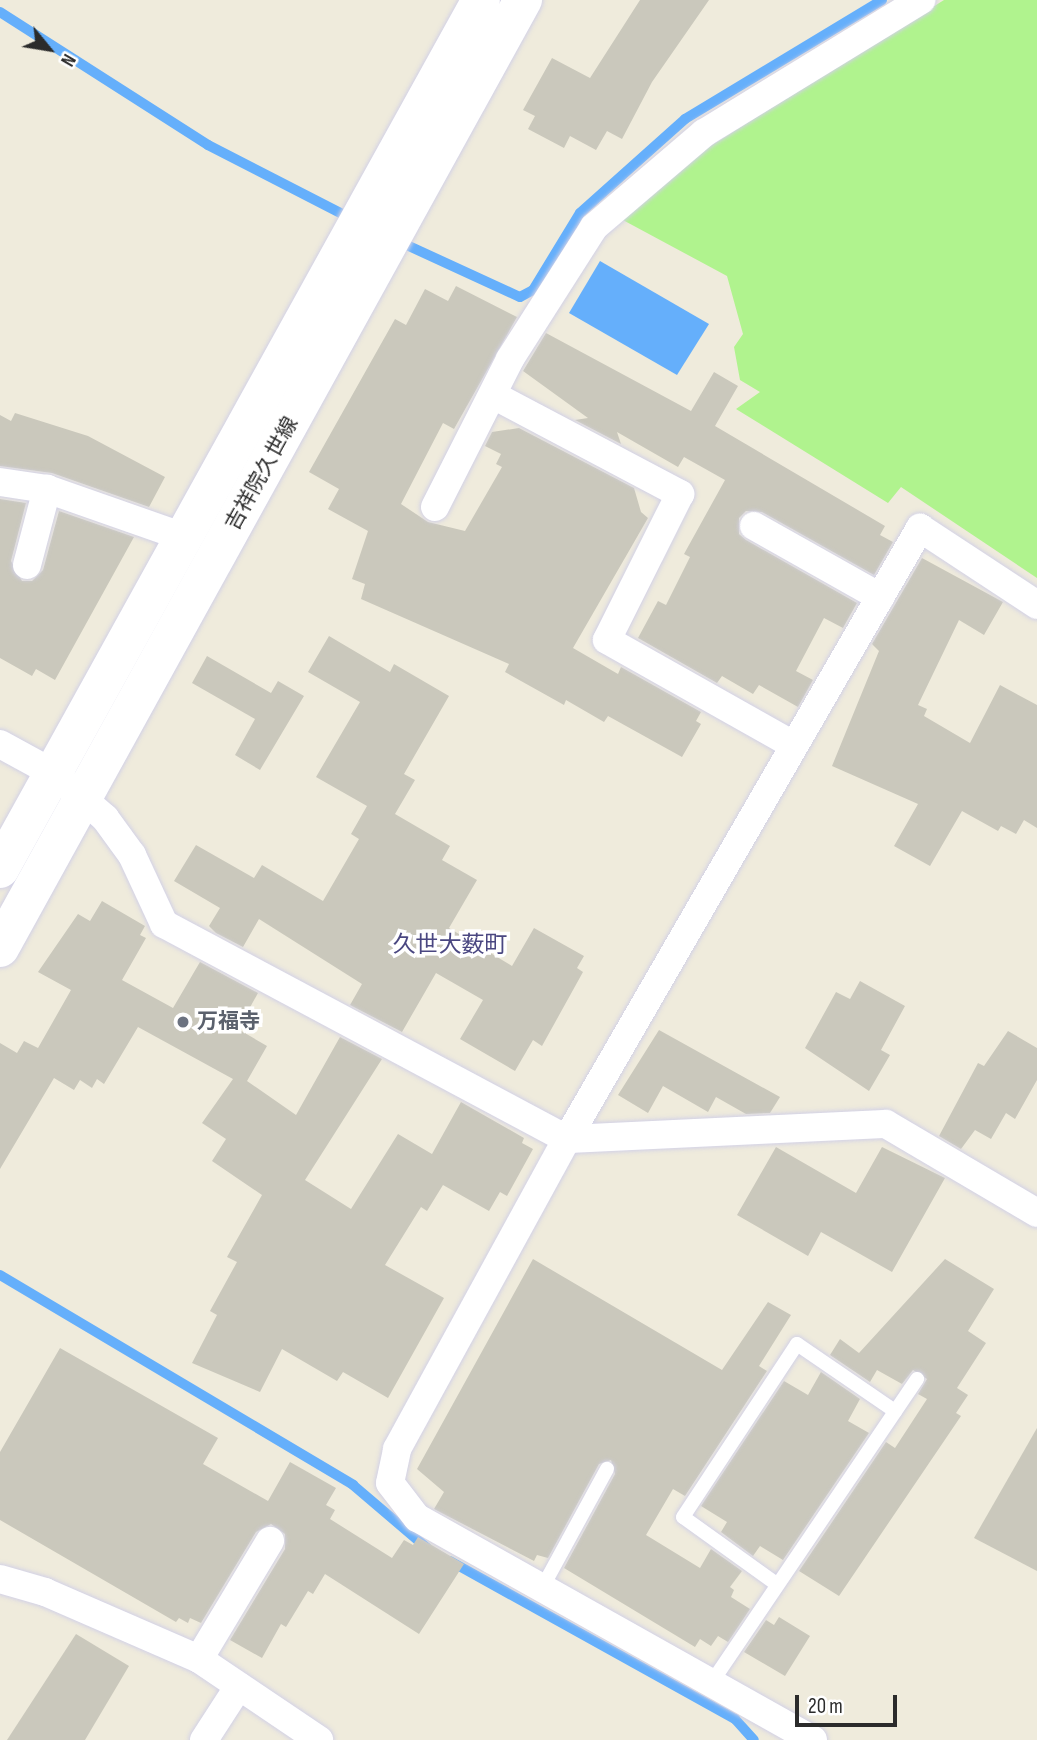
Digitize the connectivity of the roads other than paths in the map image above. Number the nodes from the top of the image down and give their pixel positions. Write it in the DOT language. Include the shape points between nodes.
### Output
graph roads {
  1 [pos="481,0"];
  2 [pos="523,0"];
  3 [pos="920,0"];
  4 [pos="493,395"];
  5 [pos="0,482"];
  6 [pos="47,489"];
  7 [pos="435,507"];
  8 [pos="754,526"];
  9 [pos="181,536"];
  10 [pos="27,565"];
  11 [pos="880,597"];
  12 [pos="1037,605"];
  13 [pos="0,744"];
  14 [pos="793,745"];
  15 [pos="53,773"];
  16 [pos="84,798"];
  17 [pos="0,869"];
  18 [pos="0,948"];
  19 [pos="567,1139"];
  20 [pos="1037,1213"];
  21 [pos="917,1379"];
  22 [pos="895,1411"];
  23 [pos="607,1469"];
  24 [pos="270,1541"];
  25 [pos="0,1579"];
  26 [pos="775,1583"];
  27 [pos="541,1590"];
  28 [pos="199,1659"];
  29 [pos="712,1682"];
  30 [pos="239,1686"];
  31 [pos="204,1740"];
  32 [pos="319,1740"];
  33 [pos="813,1740"];
  1 -- 9 [label="street, 吉祥院久世線"];
  2 -- 16 [label="street, 吉祥院久世線"];
  3 -- 4 [label="street" via="704,132 594,227"];
  4 -- 7 [label="street"];
  4 -- 14 [label="street" via="680,494 607,640"];
  5 -- 6 [label="street"];
  6 -- 9 [label="street"];
  6 -- 10 [label="street"];
  8 -- 11 [label="street"];
  9 -- 15 [label="street, 吉祥院久世線"];
  11 -- 12 [label="street" via="920,528"];
  11 -- 14 [label="street"];
  13 -- 15 [label="street"];
  14 -- 19 [label="street"];
  15 -- 16 [label="street"];
  15 -- 17 [label="street, 吉祥院久世線"];
  16 -- 18 [label="street, 吉祥院久世線"];
  16 -- 19 [label="street" via="132,855 164,924"];
  19 -- 20 [label="street" via="886,1124"];
  19 -- 27 [label="street" via="397,1449 390,1483 417,1518"];
  21 -- 22 [label="lane"];
  22 -- 26 [label="lane"];
  22 -- 26 [label="lane" via="797,1344 684,1517"];
  23 -- 27 [label="lane"];
  24 -- 28 [label="street"];
  25 -- 28 [label="street" via="45,1592"];
  26 -- 29 [label="lane"];
  27 -- 29 [label="street"];
  28 -- 30 [label="street"];
  29 -- 33 [label="street"];
  30 -- 31 [label="street"];
  30 -- 32 [label="street"];
}
